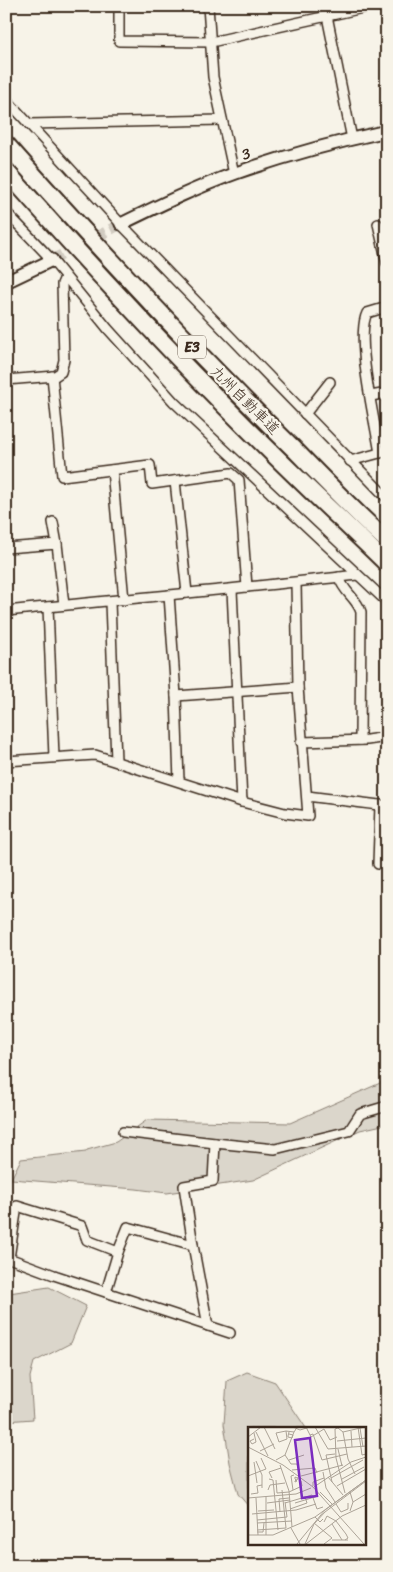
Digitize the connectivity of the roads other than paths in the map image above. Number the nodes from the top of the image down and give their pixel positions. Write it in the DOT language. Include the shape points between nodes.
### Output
graph roads {
  1 [pos="119,6"];
  2 [pos="208,6"];
  3 [pos="325,6"];
  4 [pos="372,6"];
  5 [pos="326,16"];
  6 [pos="211,42"];
  7 [pos="6,99"];
  8 [pos="222,120"];
  9 [pos="29,124"];
  10 [pos="387,131"];
  11 [pos="352,139"];
  12 [pos="6,144"];
  13 [pos="6,171"];
  14 [pos="234,174"];
  15 [pos="6,212"];
  16 [pos="120,224"];
  17 [pos="378,224"];
  18 [pos="52,260"];
  19 [pos="387,263"];
  20 [pos="66,277"];
  21 [pos="6,282"];
  22 [pos="387,307"];
  23 [pos="52,376"];
  24 [pos="6,380"];
  25 [pos="330,382"];
  26 [pos="387,393"];
  27 [pos="371,396"];
  28 [pos="306,414"];
  29 [pos="383,452"];
  30 [pos="350,461"];
  31 [pos="112,470"];
  32 [pos="175,481"];
  33 [pos="387,498"];
  34 [pos="54,522"];
  35 [pos="387,541"];
  36 [pos="57,544"];
  37 [pos="6,548"];
  38 [pos="387,564"];
  39 [pos="357,575"];
  40 [pos="340,577"];
  41 [pos="296,583"];
  42 [pos="247,587"];
  43 [pos="232,590"];
  44 [pos="187,593"];
  45 [pos="169,595"];
  46 [pos="124,600"];
  47 [pos="110,602"];
  48 [pos="387,602"];
  49 [pos="64,605"];
  50 [pos="48,607"];
  51 [pos="6,611"];
  52 [pos="298,687"];
  53 [pos="237,691"];
  54 [pos="176,696"];
  55 [pos="387,737"];
  56 [pos="360,740"];
  57 [pos="301,742"];
  58 [pos="54,757"];
  59 [pos="6,761"];
  60 [pos="116,761"];
  61 [pos="179,781"];
  62 [pos="307,796"];
  63 [pos="242,802"];
  64 [pos="384,806"];
  65 [pos="378,864"];
  66 [pos="387,1106"];
  67 [pos="123,1132"];
  68 [pos="215,1142"];
  69 [pos="193,1245"];
  70 [pos="118,1252"];
  71 [pos="8,1257"];
  72 [pos="106,1292"];
  73 [pos="208,1326"];
  74 [pos="230,1333"];
  1 -- 6 [label="street" via="119,40"];
  2 -- 6 [label="street"];
  3 -- 5 [label="street"];
  4 -- 5 [label="street"];
  5 -- 6 [label="street"];
  5 -- 11 [label="street"];
  6 -- 8 [label="street" via="213,77"];
  7 -- 9 [label="street"];
  8 -- 9 [label="street"];
  8 -- 14 [label="street"];
  9 -- 16 [label="street"];
  10 -- 11 [label="street, 3"];
  11 -- 14 [label="street, 3"];
  12 -- 35 [label="highway, 九州自動車道 / E3" via="175,330"];
  13 -- 38 [label="highway, 九州自動車道 / E3" via="160,340"];
  14 -- 16 [label="street, 3"];
  15 -- 18 [label="street"];
  16 -- 28 [label="street"];
  17 -- 19 [label="street"];
  18 -- 20 [label="street"];
  18 -- 21 [label="street"];
  20 -- 23 [label="street" via="62,284 61,306 64,360 61,372"];
  20 -- 39 [label="street" via="174,402"];
  22 -- 27 [label="street" via="367,312 364,319 363,348"];
  23 -- 24 [label="street"];
  23 -- 31 [label="street" via="62,476"];
  25 -- 28 [label="street"];
  26 -- 27 [label="street"];
  27 -- 29 [label="street"];
  28 -- 30 [label="street"];
  29 -- 30 [label="street"];
  30 -- 33 [label="street"];
  31 -- 32 [label="street" via="150,465 152,484"];
  31 -- 46 [label="street"];
  32 -- 42 [label="street" via="231,473 238,480"];
  32 -- 44 [label="street"];
  34 -- 36 [label="street"];
  36 -- 37 [label="street"];
  36 -- 49 [label="street"];
  39 -- 40 [label="street"];
  39 -- 48 [label="street"];
  40 -- 41 [label="street"];
  40 -- 56 [label="street" via="342,587 359,605 361,612"];
  41 -- 42 [label="street"];
  41 -- 52 [label="street"];
  42 -- 43 [label="street"];
  43 -- 44 [label="street"];
  43 -- 53 [label="street"];
  44 -- 45 [label="street"];
  45 -- 46 [label="street"];
  45 -- 54 [label="street"];
  46 -- 47 [label="street"];
  47 -- 49 [label="street"];
  47 -- 60 [label="street"];
  49 -- 50 [label="street"];
  50 -- 51 [label="street"];
  50 -- 58 [label="street"];
  52 -- 53 [label="street"];
  52 -- 57 [label="street"];
  53 -- 54 [label="street"];
  53 -- 63 [label="street"];
  54 -- 61 [label="street"];
  55 -- 56 [label="street"];
  56 -- 57 [label="street"];
  57 -- 62 [label="street"];
  58 -- 59 [label="street"];
  58 -- 60 [label="street" via="96,755"];
  60 -- 61 [label="street"];
  61 -- 63 [label="street"];
  62 -- 63 [label="street" via="308,816"];
  62 -- 64 [label="street"];
  64 -- 65 [label="street"];
  66 -- 68 [label="street" via="360,1114 349,1131 275,1148"];
  67 -- 68 [label="street"];
  68 -- 69 [label="street" via="213,1181 184,1186"];
  69 -- 70 [label="street" via="128,1228"];
  69 -- 73 [label="street"];
  70 -- 71 [label="street" via="87,1240 82,1226 17,1206"];
  70 -- 72 [label="street"];
  71 -- 72 [label="street"];
  72 -- 73 [label="street"];
  73 -- 74 [label="street"];
}
